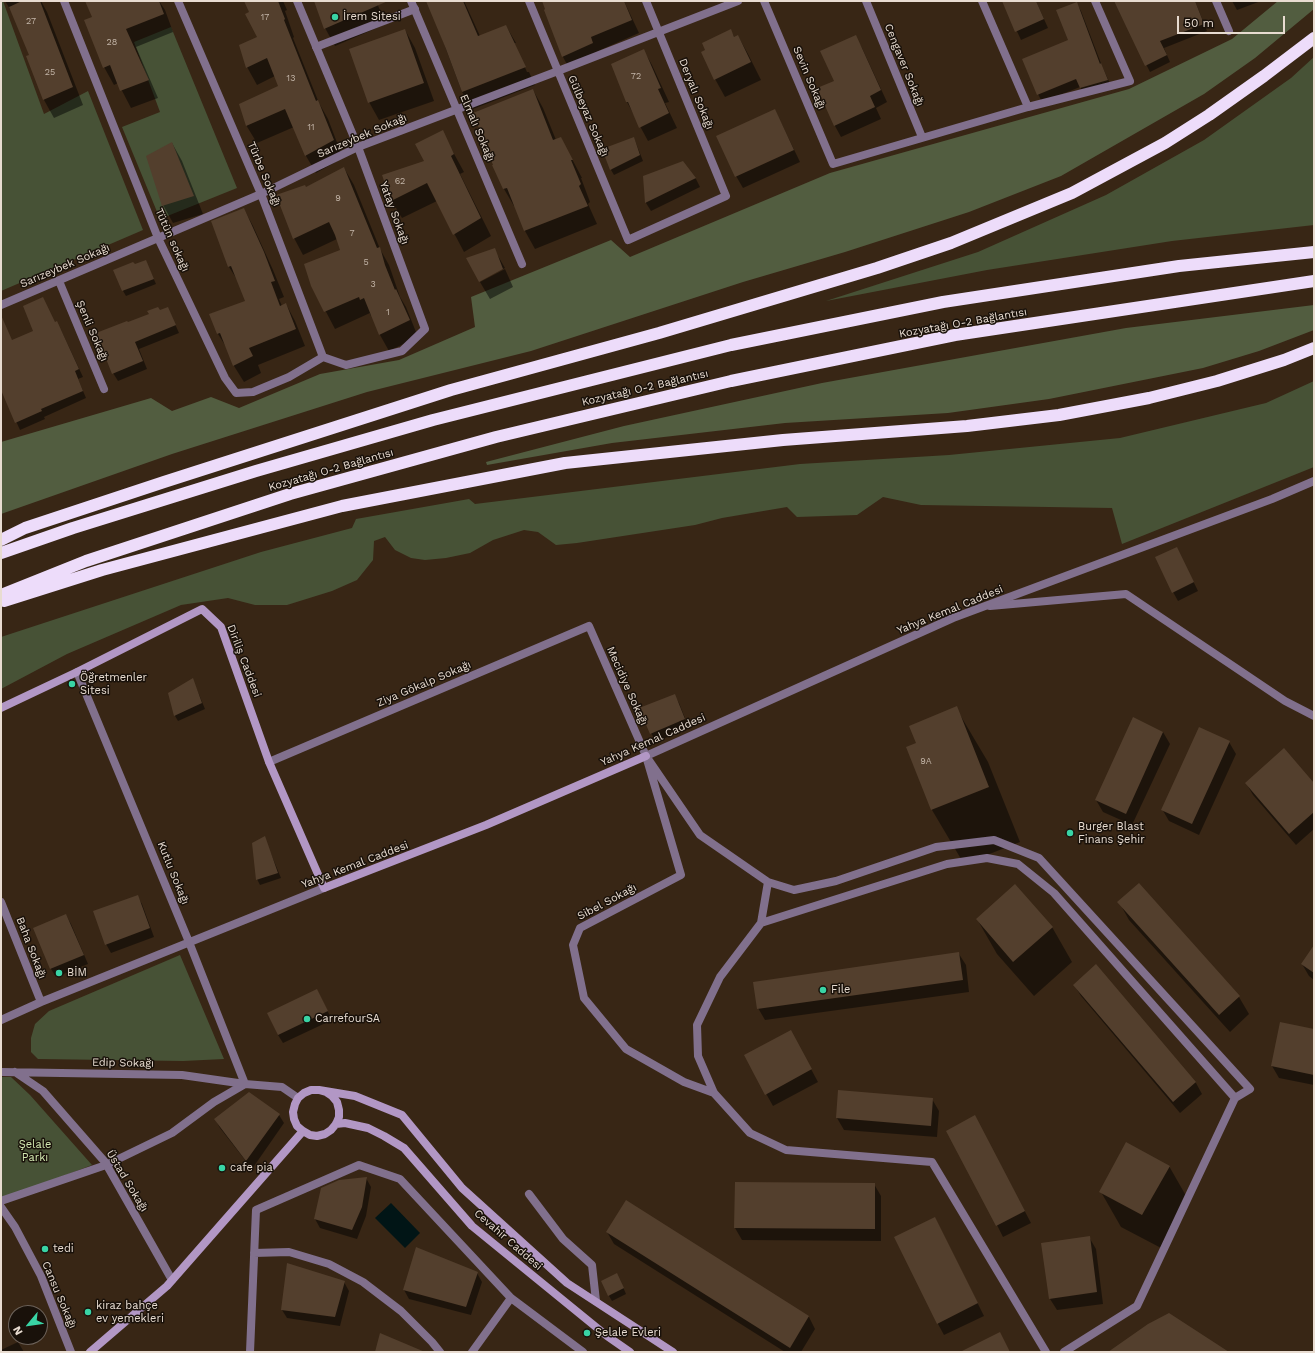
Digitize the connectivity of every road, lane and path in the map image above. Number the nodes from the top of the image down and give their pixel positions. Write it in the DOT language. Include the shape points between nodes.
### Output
graph roads {
  1 [pos="64,1"];
  2 [pos="178,1"];
  3 [pos="297,1"];
  4 [pos="411,1"];
  5 [pos="528,1"];
  6 [pos="646,1"];
  7 [pos="738,1"];
  8 [pos="764,1"];
  9 [pos="866,1"];
  10 [pos="982,1"];
  11 [pos="1095,1"];
  12 [pos="1216,1"];
  13 [pos="415,9"];
  14 [pos="1229,31"];
  15 [pos="659,32"];
  16 [pos="1314,38"];
  17 [pos="316,46"];
  18 [pos="558,72"];
  19 [pos="1028,107"];
  20 [pos="457,110"];
  21 [pos="922,137"];
  22 [pos="358,147"];
  23 [pos="261,194"];
  24 [pos="158,238"];
  25 [pos="628,240"];
  26 [pos="1314,252"];
  27 [pos="522,264"];
  28 [pos="59,281"];
  29 [pos="1314,281"];
  30 [pos="1314,289"];
  31 [pos="1214,296"];
  32 [pos="1,305"];
  33 [pos="1314,348"];
  34 [pos="323,357"];
  35 [pos="104,389"];
  36 [pos="1314,481"];
  37 [pos="1,540"];
  38 [pos="1,553"];
  39 [pos="1,595"];
  40 [pos="1,602"];
  41 [pos="985,606"];
  42 [pos="589,626"];
  43 [pos="78,672"];
  44 [pos="1,708"];
  45 [pos="1314,716"];
  46 [pos="646,756"];
  47 [pos="269,762"];
  48 [pos="768,882"];
  49 [pos="324,888"];
  50 [pos="1,902"];
  51 [pos="761,923"];
  52 [pos="189,942"];
  53 [pos="41,1002"];
  54 [pos="1,1020"];
  55 [pos="1,1072"];
  56 [pos="15,1072"];
  57 [pos="245,1084"];
  58 [pos="319,1090"];
  59 [pos="714,1093"];
  60 [pos="298,1098"];
  61 [pos="1235,1098"];
  62 [pos="336,1124"];
  63 [pos="303,1131"];
  64 [pos="106,1165"];
  65 [pos="529,1194"];
  66 [pos="1,1201"];
  67 [pos="1,1207"];
  68 [pos="254,1253"];
  69 [pos="172,1280"];
  70 [pos="511,1298"];
  71 [pos="596,1302"];
  72 [pos="71,1352"];
  73 [pos="90,1352"];
  74 [pos="250,1352"];
  75 [pos="440,1352"];
  76 [pos="472,1352"];
  77 [pos="583,1352"];
  78 [pos="630,1352"];
  79 [pos="673,1352"];
  80 [pos="1046,1352"];
  81 [pos="1064,1352"];
  1 -- 24 [label="street, Tütün sokağı"];
  2 -- 23 [label="street, Türbe Sokağı"];
  3 -- 17 [label="street, Yatay Sokağı"];
  4 -- 13 [label="street, Elmalı Sokağı"];
  5 -- 18 [label="street, Gülbeyaz Sokağı"];
  6 -- 15 [label="street, Deryalı Sokağı"];
  7 -- 15 [label="street, Sarızeybek Sokağı"];
  8 -- 21 [label="street, Sevin Sokağı" via="833,164"];
  9 -- 21 [label="street, Cengaver Sokağı"];
  10 -- 19 [label="street"];
  11 -- 19 [label="street" via="1130,81"];
  12 -- 14 [label="street"];
  13 -- 17 [label="street"];
  13 -- 20 [label="street, Elmalı Sokağı"];
  15 -- 18 [label="street, Sarızeybek Sokağı"];
  15 -- 25 [label="street, Deryalı Sokağı" via="726,196"];
  16 -- 37 [label="highway" via="1264,76 1165,143 1072,194 951,243 877,268 674,328 451,390 142,489 25,528"];
  17 -- 22 [label="street, Yatay Sokağı"];
  18 -- 20 [label="street, Sarızeybek Sokağı"];
  18 -- 25 [label="street, Gülbeyaz Sokağı"];
  19 -- 21 [label="street"];
  20 -- 22 [label="street, Sarızeybek Sokağı"];
  20 -- 27 [label="street, Elmalı Sokağı"];
  22 -- 23 [label="street, Sarızeybek Sokağı"];
  22 -- 34 [label="street, Yatay Sokağı" via="425,329 402,351 346,365"];
  23 -- 24 [label="street, Sarızeybek Sokağı"];
  23 -- 34 [label="street, Türbe Sokağı"];
  24 -- 28 [label="street, Sarızeybek Sokağı"];
  24 -- 34 [label="street, Tütün sokağı" via="225,378 236,393 253,392 289,377"];
  26 -- 38 [label="highway, Kozyatağı O-2 Bağlantısı" via="1179,266 943,302 730,345 426,422 256,471"];
  28 -- 32 [label="street, Sarızeybek Sokağı"];
  28 -- 35 [label="street, Şenli Sokağı"];
  29 -- 31 [label="highway, Kozyatağı O-2 Bağlantısı"];
  30 -- 31 [label="highway"];
  31 -- 39 [label="highway, Kozyatağı O-2 Bağlantısı" via="955,335 731,381 496,437 290,494 86,561"];
  33 -- 40 [label="highway" via="1216,381 1149,398 1059,415 967,426 783,440 565,463 342,506 102,570"];
  36 -- 41 [label="street, Yahya Kemal Caddesi"];
  41 -- 45 [label="street" via="1126,594 1285,701"];
  41 -- 46 [label="street, Yahya Kemal Caddesi"];
  42 -- 46 [label="street, Mecidiye Sokağı"];
  42 -- 47 [label="street, Ziya Gökalp Sokağı"];
  43 -- 44 [label="street, Diriliş Caddesi"];
  43 -- 47 [label="street, Diriliş Caddesi" via="202,609 221,627"];
  43 -- 52 [label="street, Kutlu Sokağı"];
  46 -- 48 [label="street" via="700,835"];
  46 -- 49 [label="street, Yahya Kemal Caddesi" via="486,825"];
  46 -- 59 [label="street, Sibel Sokağı" via="681,875 580,928 573,945 584,998 626,1049 684,1082"];
  47 -- 49 [label="street, Diriliş Caddesi"];
  48 -- 51 [label="street"];
  48 -- 61 [label="street" via="794,890 836,881 936,847 994,840 1039,858 1250,1089"];
  49 -- 52 [label="street, Yahya Kemal Caddesi"];
  50 -- 53 [label="street, Baha Sokağı"];
  51 -- 59 [label="street" via="720,977 697,1025 698,1056"];
  51 -- 61 [label="street" via="947,864 987,858 1018,864 1054,893"];
  52 -- 53 [label="street, Yahya Kemal Caddesi"];
  52 -- 57 [label="street, Kutlu Sokağı"];
  53 -- 54 [label="street, Yahya Kemal Caddesi"];
  55 -- 56 [label="street, Edip Sokağı"];
  56 -- 57 [label="street, Edip Sokağı" via="182,1075"];
  56 -- 64 [label="street, Üstad Sokağı" via="43,1091"];
  57 -- 60 [label="street, Edip Sokağı" via="282,1087"];
  57 -- 64 [label="street" via="214,1102 172,1133"];
  58 -- 60 [label="street, Cevahir Caddesi" via="311,1090"];
  58 -- 62 [label="street" via="332,1096 337,1102 339,1117"];
  58 -- 71 [label="street, Cevahir Caddesi" via="355,1096 402,1114 462,1188 567,1283"];
  59 -- 80 [label="street" via="750,1133 786,1150 932,1162"];
  60 -- 63 [label="street" via="293,1112 294,1119"];
  61 -- 81 [label="street" via="1137,1306"];
  62 -- 63 [label="street" via="325,1134 317,1136"];
  62 -- 78 [label="street, Cevahir Caddesi" via="368,1128 404,1148 472,1226"];
  63 -- 69 [label="street"];
  64 -- 66 [label="street"];
  64 -- 69 [label="street, Üstad Sokağı"];
  65 -- 71 [label="street" via="563,1239 592,1265"];
  67 -- 72 [label="street, Cansu Sokağı" via="15,1227 41,1276"];
  68 -- 70 [label="street" via="256,1210 359,1165 400,1179"];
  68 -- 74 [label="street"];
  68 -- 75 [label="street" via="289,1252 329,1264 363,1282 401,1311"];
  69 -- 73 [label="street"];
  70 -- 76 [label="street"];
  70 -- 77 [label="street"];
  71 -- 79 [label="street, Cevahir Caddesi"];
}
